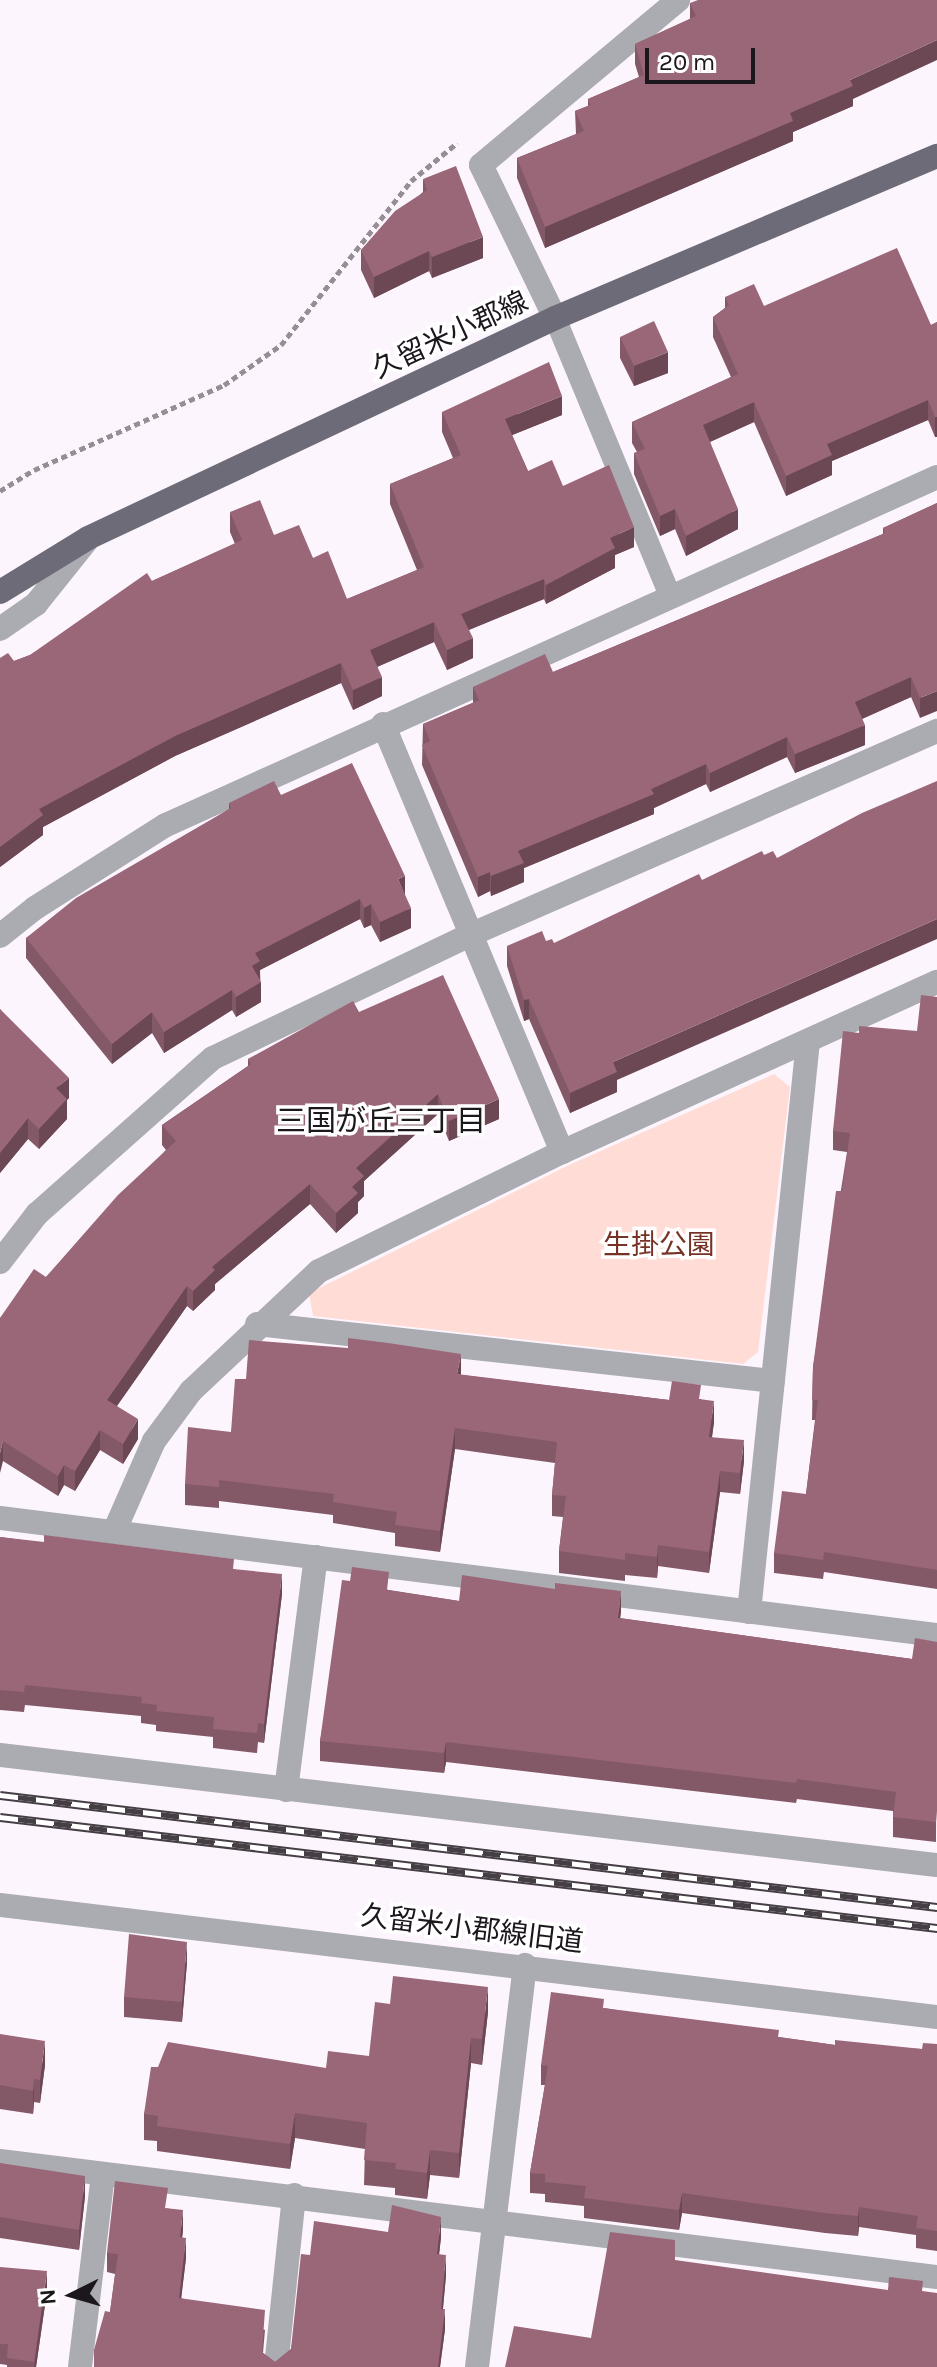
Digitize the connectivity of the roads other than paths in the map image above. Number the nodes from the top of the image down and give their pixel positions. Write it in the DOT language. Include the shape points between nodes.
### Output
graph roads {
  1 [pos="678,0"];
  2 [pos="937,156"];
  3 [pos="555,318"];
  4 [pos="937,477"];
  5 [pos="88,538"];
  6 [pos="0,592"];
  7 [pos="670,596"];
  8 [pos="0,629"];
  9 [pos="383,724"];
  10 [pos="937,731"];
  11 [pos="470,935"];
  12 [pos="0,936"];
  13 [pos="937,982"];
  14 [pos="808,1041"];
  15 [pos="562,1152"];
  16 [pos="0,1262"];
  17 [pos="257,1324"];
  18 [pos="773,1381"];
  19 [pos="0,1518"];
  20 [pos="114,1532"];
  21 [pos="316,1557"];
  22 [pos="749,1612"];
  23 [pos="937,1635"];
  24 [pos="0,1755"];
  25 [pos="286,1790"];
  26 [pos="937,1865"];
  27 [pos="0,1905"];
  28 [pos="525,1965"];
  29 [pos="937,2017"];
  30 [pos="0,2161"];
  31 [pos="103,2174"];
  32 [pos="294,2195"];
  33 [pos="498,2219"];
  34 [pos="937,2277"];
  35 [pos="80,2367"];
  36 [pos="276,2367"];
  37 [pos="477,2367"];
  1 -- 3 [label="street" via="481,165"];
  2 -- 3 [label="main road, 久留米小郡線"];
  3 -- 5 [label="main road, 久留米小郡線"];
  3 -- 7 [label="lane"];
  4 -- 7 [label="street"];
  5 -- 6 [label="main road, 久留米小郡線"];
  5 -- 8 [label="street" via="36,604"];
  7 -- 9 [label="street"];
  9 -- 11 [label="street"];
  9 -- 12 [label="street" via="166,825"];
  10 -- 11 [label="street"];
  11 -- 15 [label="street"];
  11 -- 16 [label="street" via="213,1058 47,1204"];
  13 -- 14 [label="street"];
  14 -- 15 [label="street"];
  14 -- 18 [label="street"];
  15 -- 17 [label="street" via="319,1271"];
  17 -- 18 [label="street"];
  17 -- 20 [label="street" via="191,1391 154,1441"];
  18 -- 22 [label="street"];
  19 -- 20 [label="street"];
  20 -- 21 [label="street"];
  21 -- 22 [label="street"];
  21 -- 25 [label="street"];
  22 -- 23 [label="street"];
  24 -- 25 [label="street"];
  25 -- 26 [label="street"];
  27 -- 28 [label="street, 久留米小郡線旧道"];
  28 -- 29 [label="street, 久留米小郡線旧道"];
  28 -- 33 [label="street"];
  30 -- 31 [label="street"];
  31 -- 32 [label="street"];
  31 -- 35 [label="street"];
  32 -- 33 [label="street"];
  32 -- 36 [label="street"];
  33 -- 34 [label="street"];
  33 -- 37 [label="street"];
}
